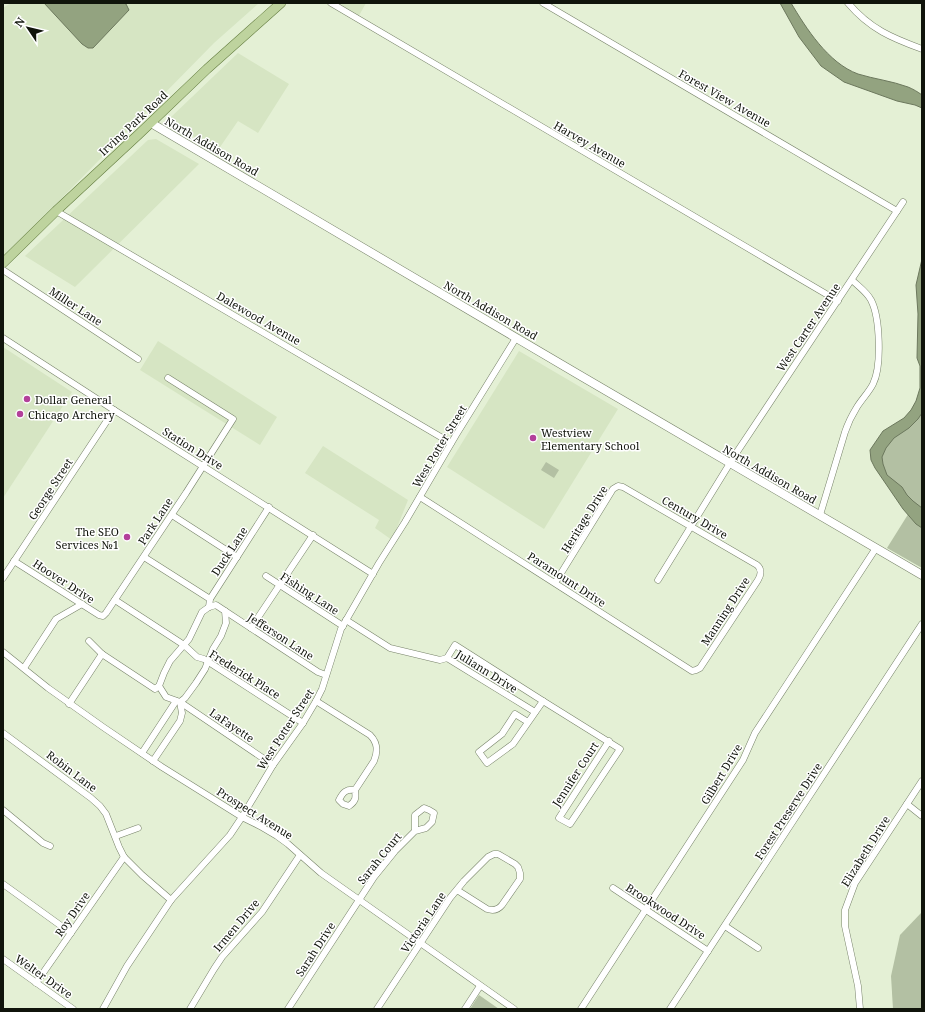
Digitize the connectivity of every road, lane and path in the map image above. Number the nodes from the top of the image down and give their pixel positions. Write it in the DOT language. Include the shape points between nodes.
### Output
graph roads {
  1 [pos="281,3"];
  2 [pos="332,3"];
  3 [pos="543,3"];
  4 [pos="848,3"];
  5 [pos="922,49"];
  6 [pos="151,123"];
  7 [pos="903,202"];
  8 [pos="56,211"];
  9 [pos="897,211"];
  10 [pos="3,263"];
  11 [pos="3,270"];
  12 [pos="852,280"];
  13 [pos="838,301"];
  14 [pos="3,338"];
  15 [pos="516,338"];
  16 [pos="138,359"];
  17 [pos="168,378"];
  18 [pos="114,410"];
  19 [pos="452,443"];
  20 [pos="730,463"];
  21 [pos="203,466"];
  22 [pos="618,486"];
  23 [pos="420,496"];
  24 [pos="269,507"];
  25 [pos="172,515"];
  26 [pos="820,515"];
  27 [pos="691,527"];
  28 [pos="313,535"];
  29 [pos="876,548"];
  30 [pos="144,557"];
  31 [pos="237,557"];
  32 [pos="14,561"];
  33 [pos="760,569"];
  34 [pos="373,574"];
  35 [pos="922,575"];
  36 [pos="266,576"];
  37 [pos="3,578"];
  38 [pos="658,580"];
  39 [pos="555,583"];
  40 [pos="280,585"];
  41 [pos="210,599"];
  42 [pos="115,600"];
  43 [pos="82,604"];
  44 [pos="209,607"];
  45 [pos="225,612"];
  46 [pos="103,616"];
  47 [pos="344,623"];
  48 [pos="922,624"];
  49 [pos="251,628"];
  50 [pos="89,641"];
  51 [pos="184,646"];
  52 [pos="3,652"];
  53 [pos="102,654"];
  54 [pos="447,658"];
  55 [pos="208,662"];
  56 [pos="703,663"];
  57 [pos="24,668"];
  58 [pos="326,675"];
  59 [pos="159,686"];
  60 [pos="178,701"];
  61 [pos="316,701"];
  62 [pos="542,701"];
  63 [pos="69,704"];
  64 [pos="535,712"];
  65 [pos="528,722"];
  66 [pos="302,723"];
  67 [pos="3,733"];
  68 [pos="609,741"];
  69 [pos="142,753"];
  70 [pos="153,761"];
  71 [pos="273,765"];
  72 [pos="922,781"];
  73 [pos="355,790"];
  74 [pos="907,804"];
  75 [pos="3,810"];
  76 [pos="922,816"];
  77 [pos="242,817"];
  78 [pos="138,828"];
  79 [pos="415,831"];
  80 [pos="116,836"];
  81 [pos="50,846"];
  82 [pos="300,855"];
  83 [pos="124,857"];
  84 [pos="3,884"];
  85 [pos="613,888"];
  86 [pos="457,890"];
  87 [pos="171,900"];
  88 [pos="359,900"];
  89 [pos="646,909"];
  90 [pos="725,926"];
  91 [pos="71,933"];
  92 [pos="420,943"];
  93 [pos="758,948"];
  94 [pos="708,951"];
  95 [pos="3,959"];
  96 [pos="36,983"];
  97 [pos="480,986"];
  98 [pos="73,1009"];
  99 [pos="102,1009"];
  100 [pos="190,1009"];
  101 [pos="288,1009"];
  102 [pos="377,1009"];
  103 [pos="465,1009"];
  104 [pos="514,1009"];
  105 [pos="581,1009"];
  106 [pos="670,1009"];
  107 [pos="860,1009"];
  1 -- 6 [label="main road, Irving Park Road"];
  2 -- 13 [label="street, Harvey Avenue"];
  3 -- 9 [label="street, Forest View Avenue"];
  4 -- 5 [label="street" via="883,33"];
  6 -- 8 [label="main road, Irving Park Road"];
  6 -- 15 [label="street, North Addison Road"];
  7 -- 9 [label="street, West Carter Avenue"];
  8 -- 10 [label="main road, Irving Park Road"];
  8 -- 19 [label="street, Dalewood Avenue"];
  9 -- 12 [label="street, West Carter Avenue"];
  11 -- 16 [label="street, Miller Lane"];
  12 -- 13 [label="street, West Carter Avenue"];
  12 -- 26 [label="street" via="867,293 875,310 878,366 874,383 848,424"];
  13 -- 20 [label="street, West Carter Avenue"];
  14 -- 18 [label="street, Station Drive"];
  15 -- 19 [label="street, West Potter Street"];
  15 -- 20 [label="street, North Addison Road"];
  17 -- 21 [label="street, Park Lane" via="233,419"];
  18 -- 21 [label="street, Station Drive"];
  18 -- 32 [label="street, George Street"];
  19 -- 23 [label="street, West Potter Street"];
  20 -- 26 [label="street, North Addison Road"];
  20 -- 27 [label="street, West Carter Avenue"];
  21 -- 24 [label="street, Station Drive"];
  21 -- 25 [label="street, Park Lane"];
  22 -- 27 [label="street, Century Drive" via="624,487"];
  22 -- 39 [label="street, Heritage Drive" via="613,489"];
  23 -- 34 [label="street, West Potter Street"];
  23 -- 39 [label="street, Paramount Drive"];
  24 -- 28 [label="street, Station Drive"];
  24 -- 31 [label="street, Duck Lane"];
  25 -- 30 [label="street, Park Lane"];
  25 -- 31 [label="street"];
  26 -- 29 [label="street, North Addison Road"];
  27 -- 33 [label="street, Century Drive"];
  27 -- 38 [label="street, West Carter Avenue"];
  28 -- 34 [label="street, Station Drive"];
  28 -- 40 [label="street"];
  29 -- 35 [label="street, North Addison Road"];
  29 -- 89 [label="street, Gilbert Drive" via="755,733 743,760"];
  30 -- 41 [label="street"];
  30 -- 42 [label="street, Park Lane"];
  31 -- 41 [label="street, Duck Lane"];
  32 -- 37 [label="street, George Street"];
  32 -- 43 [label="street, Hoover Drive"];
  33 -- 56 [label="street, Manning Drive" via="760,577"];
  34 -- 47 [label="street, West Potter Street"];
  36 -- 40 [label="street, Fishing Lane"];
  39 -- 56 [label="street, Paramount Drive" via="692,671 700,668"];
  40 -- 47 [label="street, Fishing Lane"];
  40 -- 49 [label="street"];
  41 -- 44 [label="street, Duck Lane"];
  42 -- 46 [label="street, Park Lane"];
  42 -- 51 [label="street, Frederick Place"];
  43 -- 46 [label="street, Hoover Drive"];
  43 -- 57 [label="street" via="56,619"];
  44 -- 45 [label="street, Jefferson Lane" via="216,605"];
  44 -- 51 [label="street" via="202,612"];
  45 -- 49 [label="street, Jefferson Lane"];
  45 -- 55 [label="street" via="226,623"];
  47 -- 54 [label="street, Juliann Drive" via="390,648 440,660"];
  47 -- 58 [label="street, West Potter Street"];
  48 -- 90 [label="street, Forest Preserve Drive"];
  49 -- 58 [label="street, Jefferson Lane"];
  50 -- 53 [label="street"];
  51 -- 55 [label="street, Frederick Place"];
  51 -- 59 [label="street" via="170,661"];
  52 -- 57 [label="street, Prospect Avenue"];
  53 -- 59 [label="street" via="155,689"];
  53 -- 63 [label="street"];
  54 -- 62 [label="street" via="455,645"];
  54 -- 64 [label="street, Juliann Drive"];
  55 -- 60 [label="street" via="185,698"];
  55 -- 66 [label="street, Frederick Place"];
  57 -- 63 [label="street, Prospect Avenue"];
  58 -- 61 [label="street, West Potter Street"];
  59 -- 60 [label="street, LaFayette" via="166,697"];
  60 -- 69 [label="street"];
  60 -- 70 [label="street" via="182,713 180,721"];
  60 -- 71 [label="street, LaFayette"];
  61 -- 66 [label="street, West Potter Street"];
  61 -- 73 [label="street" via="370,735 375,742 377,750 374,761"];
  62 -- 64 [label="street"];
  62 -- 68 [label="street"];
  63 -- 69 [label="street, Prospect Avenue"];
  64 -- 65 [label="street"];
  65 -- 65 [label="street" via="513,744 487,763 479,752 502,734 515,714"];
  66 -- 71 [label="street, West Potter Street"];
  67 -- 80 [label="street, Robin Lane" via="100,806"];
  68 -- 68 [label="street, Jennifer Court" via="559,818 570,824 620,749"];
  69 -- 70 [label="street, Prospect Avenue"];
  70 -- 77 [label="street, Prospect Avenue"];
  71 -- 77 [label="street, West Potter Street"];
  72 -- 74 [label="street, Elizabeth Drive"];
  74 -- 76 [label="street"];
  74 -- 107 [label="street, Elizabeth Drive" via="855,883 845,910 845,926 858,986"];
  75 -- 81 [label="street"];
  77 -- 82 [label="street, Prospect Avenue" via="276,836"];
  77 -- 87 [label="street, West Potter Street" via="230,835"];
  78 -- 80 [label="street"];
  79 -- 88 [label="street, Sarah Court" via="394,851"];
  80 -- 83 [label="street, Robin Lane"];
  82 -- 88 [label="street, Prospect Avenue"];
  82 -- 100 [label="street, Irmen Drive" via="262,912 222,957"];
  83 -- 87 [label="street, Robin Lane"];
  83 -- 91 [label="street, Roy Drive"];
  84 -- 91 [label="street"];
  85 -- 89 [label="street, Brookwood Drive"];
  86 -- 86 [label="street, Victoria Lane" via="464,880 494,854 515,864 520,873 520,879 500,908 495,910 487,909"];
  86 -- 92 [label="street, Victoria Lane"];
  87 -- 99 [label="street, West Potter Street"];
  88 -- 92 [label="street, Prospect Avenue"];
  88 -- 101 [label="street, Sarah Drive"];
  89 -- 94 [label="street, Brookwood Drive"];
  89 -- 105 [label="street, Gilbert Drive"];
  90 -- 93 [label="street"];
  90 -- 94 [label="street, Forest Preserve Drive"];
  91 -- 96 [label="street, Roy Drive"];
  92 -- 97 [label="street, Prospect Avenue"];
  92 -- 102 [label="street, Victoria Lane"];
  94 -- 106 [label="street, Forest Preserve Drive"];
  95 -- 96 [label="street, Welter Drive"];
  96 -- 98 [label="street, Welter Drive"];
  97 -- 103 [label="street"];
  97 -- 104 [label="street, Prospect Avenue"];
}
